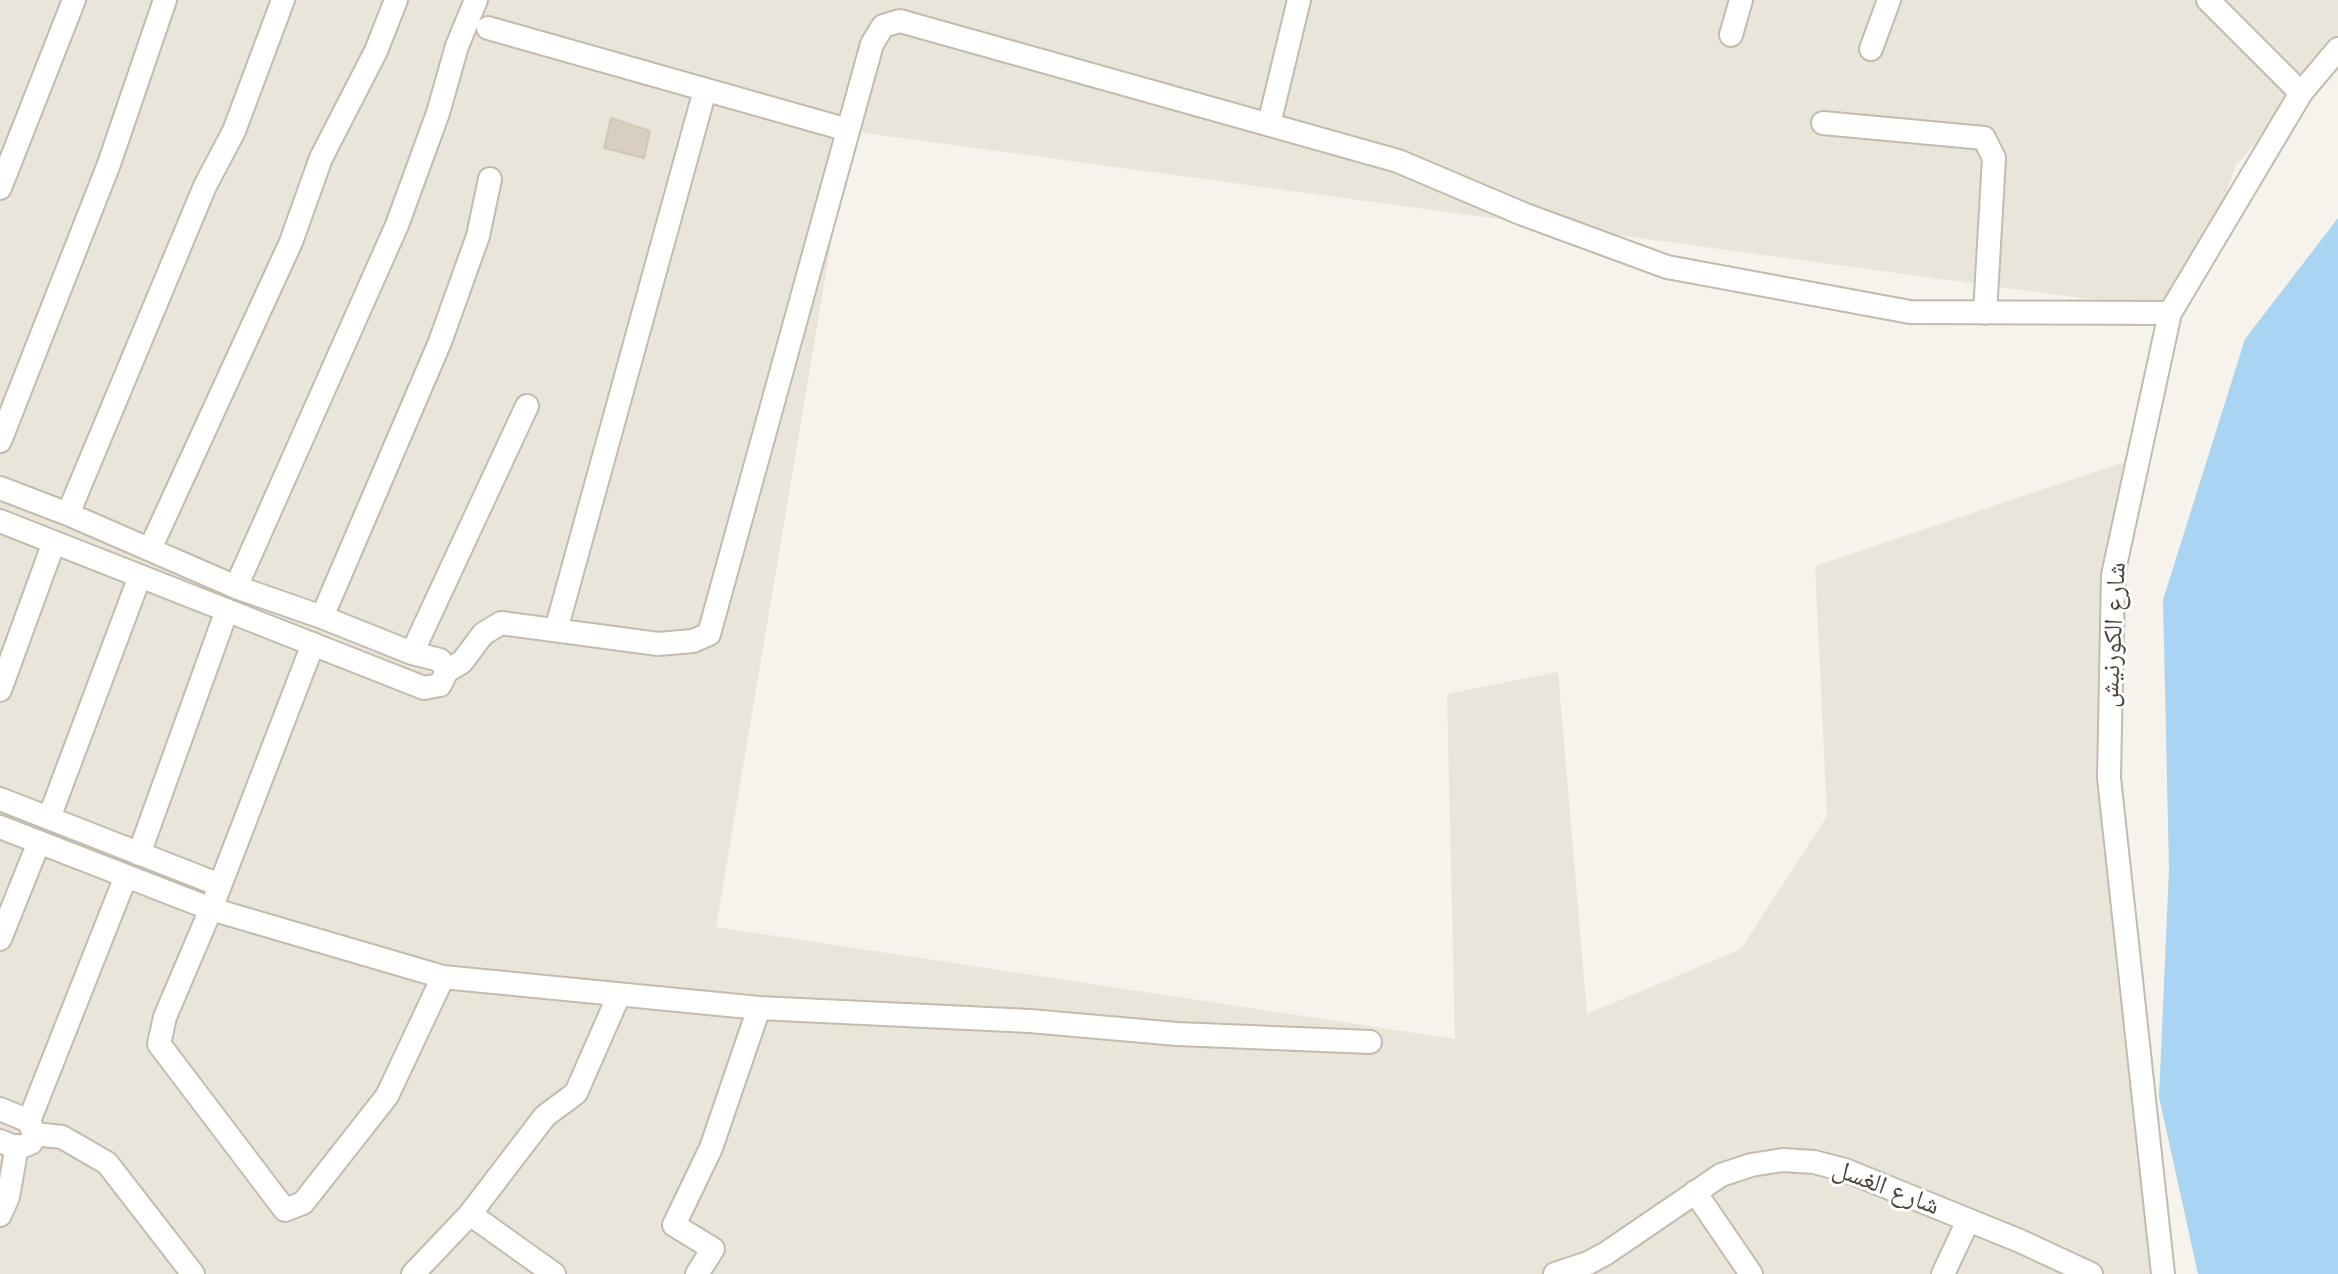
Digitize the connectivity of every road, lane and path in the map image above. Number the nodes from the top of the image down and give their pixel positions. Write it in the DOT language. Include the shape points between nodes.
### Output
graph roads {
  1 [pos="74,0"];
  2 [pos="165,0"];
  3 [pos="283,0"];
  4 [pos="396,0"];
  5 [pos="476,0"];
  6 [pos="1299,0"];
  7 [pos="1741,0"];
  8 [pos="1889,0"];
  9 [pos="2208,0"];
  10 [pos="488,28"];
  11 [pos="1731,35"];
  12 [pos="1871,49"];
  13 [pos="2338,49"];
  14 [pos="705,90"];
  15 [pos="2301,93"];
  16 [pos="1823,123"];
  17 [pos="1269,124"];
  18 [pos="848,130"];
  19 [pos="490,179"];
  20 [pos="0,188"];
  21 [pos="1985,313"];
  22 [pos="2170,313"];
  23 [pos="527,406"];
  24 [pos="0,441"];
  25 [pos="0,488"];
  26 [pos="68,514"];
  27 [pos="0,521"];
  28 [pos="54,542"];
  29 [pos="150,549"];
  30 [pos="140,576"];
  31 [pos="236,587"];
  32 [pos="227,610"];
  33 [pos="322,617"];
  34 [pos="556,630"];
  35 [pos="313,644"];
  36 [pos="412,653"];
  37 [pos="447,671"];
  38 [pos="0,690"];
  39 [pos="0,799"];
  40 [pos="49,818"];
  41 [pos="0,827"];
  42 [pos="39,842"];
  43 [pos="139,854"];
  44 [pos="126,876"];
  45 [pos="220,885"];
  46 [pos="211,909"];
  47 [pos="0,939"];
  48 [pos="443,977"];
  49 [pos="619,995"];
  50 [pos="759,1008"];
  51 [pos="1370,1042"];
  52 [pos="0,1109"];
  53 [pos="20,1136"];
  54 [pos="1695,1192"];
  55 [pos="470,1214"];
  56 [pos="0,1215"];
  57 [pos="1968,1221"];
  58 [pos="193,1274"];
  59 [pos="413,1274"];
  60 [pos="554,1274"];
  61 [pos="697,1274"];
  62 [pos="1555,1274"];
  63 [pos="1751,1274"];
  64 [pos="1943,1274"];
  65 [pos="2091,1274"];
  66 [pos="2163,1274"];
  1 -- 20 [label="street"];
  2 -- 24 [label="street" via="109,164"];
  3 -- 26 [label="street" via="234,131 205,186"];
  4 -- 29 [label="street"];
  5 -- 31 [label="street" via="397,225"];
  6 -- 17 [label="street"];
  7 -- 11 [label="street"];
  8 -- 12 [label="street"];
  9 -- 15 [label="street"];
  10 -- 14 [label="street"];
  13 -- 15 [label="street, شارع الكورنيش"];
  14 -- 18 [label="street"];
  14 -- 34 [label="street"];
  15 -- 22 [label="street, شارع الكورنيش"];
  16 -- 21 [label="street" via="1984,138 1994,158"];
  17 -- 18 [label="street" via="900,21 883,26 872,44"];
  17 -- 21 [label="street" via="1398,161 1667,267 1910,312"];
  18 -- 34 [label="street" via="709,634 658,644"];
  19 -- 33 [label="street" via="478,236 440,342"];
  21 -- 22 [label="street"];
  22 -- 66 [label="street, شارع الكورنيش" via="2113,575 2109,778"];
  23 -- 36 [label="street"];
  25 -- 26 [label="street"];
  26 -- 29 [label="street"];
  27 -- 28 [label="street"];
  28 -- 30 [label="street"];
  28 -- 38 [label="street"];
  29 -- 31 [label="street"];
  30 -- 32 [label="street"];
  30 -- 40 [label="street"];
  31 -- 33 [label="street"];
  32 -- 35 [label="street"];
  32 -- 43 [label="street"];
  33 -- 36 [label="street"];
  34 -- 37 [label="street" via="501,623"];
  35 -- 37 [label="street" via="424,688 440,685"];
  35 -- 45 [label="street"];
  36 -- 37 [label="street" via="440,660"];
  39 -- 40 [label="street"];
  40 -- 43 [label="street"];
  41 -- 42 [label="street"];
  42 -- 44 [label="street"];
  42 -- 47 [label="street"];
  43 -- 45 [label="street"];
  44 -- 46 [label="street"];
  44 -- 53 [label="street"];
  45 -- 46 [label="street"];
  46 -- 48 [label="street"];
  46 -- 48 [label="street" via="165,1017 159,1044 285,1210 303,1203 387,1096"];
  48 -- 49 [label="street"];
  49 -- 50 [label="street"];
  49 -- 55 [label="street" via="576,1093 545,1116"];
  50 -- 51 [label="street"];
  50 -- 61 [label="street" via="711,1148 674,1225 713,1249"];
  52 -- 53 [label="street"];
  53 -- 56 [label="street"];
  53 -- 58 [label="street" via="62,1137 107,1163"];
  54 -- 57 [label="street, شارع الغسل" via="1721,1175 1751,1165 1814,1162"];
  54 -- 62 [label="street, شارع الغسل" via="1605,1254"];
  54 -- 63 [label="street"];
  55 -- 59 [label="street"];
  55 -- 60 [label="street"];
  57 -- 64 [label="street"];
  57 -- 65 [label="street, شارع الغسل"];
}
